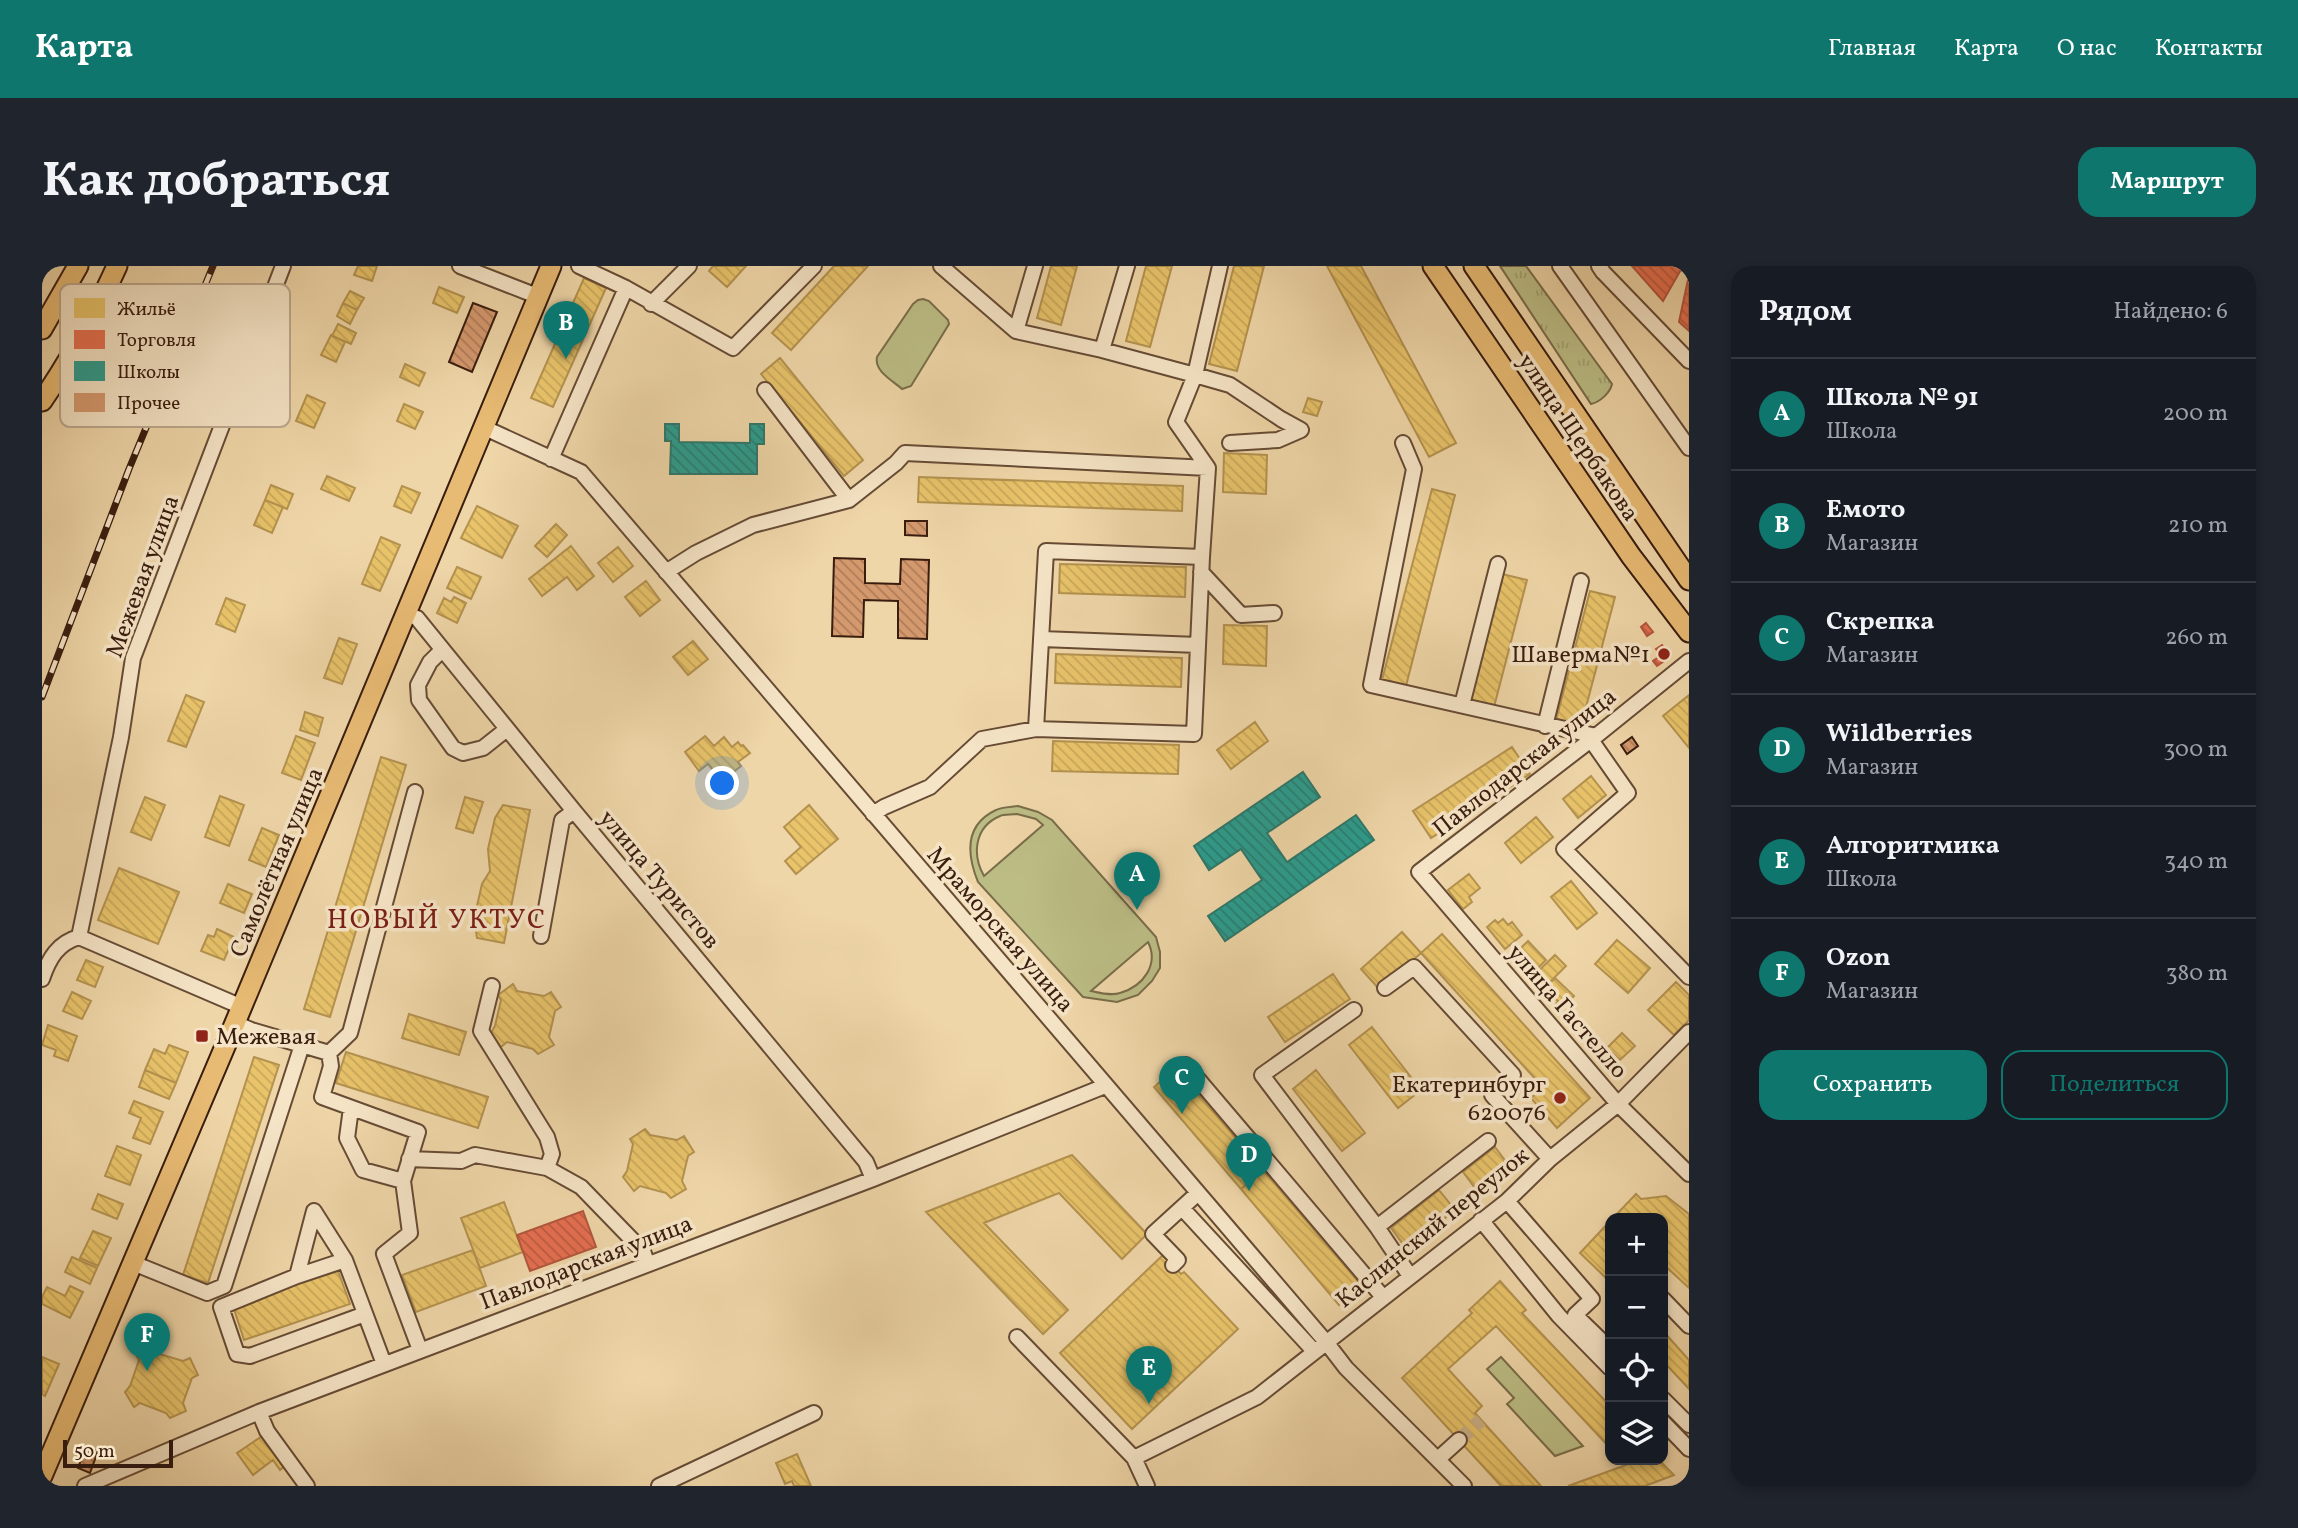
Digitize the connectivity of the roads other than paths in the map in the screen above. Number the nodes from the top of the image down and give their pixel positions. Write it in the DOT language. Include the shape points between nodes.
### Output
graph roads {
  1 [pos="78,266"];
  2 [pos="117,266"];
  3 [pos="283,266"];
  4 [pos="460,266"];
  5 [pos="551,266"];
  6 [pos="579,266"];
  7 [pos="688,266"];
  8 [pos="814,266"];
  9 [pos="941,266"];
  10 [pos="1035,266"];
  11 [pos="1126,266"];
  12 [pos="1220,266"];
  13 [pos="1433,266"];
  14 [pos="1474,266"];
  15 [pos="1560,266"];
  16 [pos="1599,266"];
  17 [pos="68,284"];
  18 [pos="108,284"];
  19 [pos="276,284"];
  20 [pos="625,288"];
  21 [pos="537,296"];
  22 [pos="60,298"];
  23 [pos="651,304"];
  24 [pos="42,329"];
  25 [pos="1016,331"];
  26 [pos="1102,350"];
  27 [pos="1689,361"];
  28 [pos="60,371"];
  29 [pos="1195,375"];
  30 [pos="765,390"];
  31 [pos="42,401"];
  32 [pos="221,427"];
  33 [pos="485,428"];
  34 [pos="1230,443"];
  35 [pos="1403,443"];
  36 [pos="1689,447"];
  37 [pos="551,459"];
  38 [pos="1208,468"];
  39 [pos="849,500"];
  40 [pos="1201,564"];
  41 [pos="1498,564"];
  42 [pos="666,572"];
  43 [pos="1689,580"];
  44 [pos="1581,581"];
  45 [pos="1274,613"];
  46 [pos="406,614"];
  47 [pos="1689,632"];
  48 [pos="1042,639"];
  49 [pos="1198,645"];
  50 [pos="442,650"];
  51 [pos="1689,661"];
  52 [pos="1462,705"];
  53 [pos="1545,726"];
  54 [pos="507,729"];
  55 [pos="1036,729"];
  56 [pos="1594,738"];
  57 [pos="415,792"];
  58 [pos="574,811"];
  59 [pos="873,814"];
  60 [pos="1419,872"];
  61 [pos="541,936"];
  62 [pos="79,937"];
  63 [pos="1689,977"];
  64 [pos="42,979"];
  65 [pos="492,986"];
  66 [pos="1385,988"];
  67 [pos="1354,1010"];
  68 [pos="238,1015"];
  69 [pos="1689,1032"];
  70 [pos="302,1045"];
  71 [pos="329,1053"];
  72 [pos="1186,1065"];
  73 [pos="1105,1086"];
  74 [pos="1618,1104"];
  75 [pos="351,1108"];
  76 [pos="1488,1141"];
  77 [pos="409,1159"];
  78 [pos="1550,1159"];
  79 [pos="547,1168"];
  80 [pos="1689,1174"];
  81 [pos="873,1179"];
  82 [pos="403,1181"];
  83 [pos="1198,1193"];
  84 [pos="1507,1201"];
  85 [pos="1182,1208"];
  86 [pos="1481,1220"];
  87 [pos="1377,1227"];
  88 [pos="345,1260"];
  89 [pos="133,1263"];
  90 [pos="647,1263"];
  91 [pos="1172,1265"];
  92 [pos="297,1276"];
  93 [pos="1410,1276"];
  94 [pos="1383,1297"];
  95 [pos="1668,1304"];
  96 [pos="365,1314"];
  97 [pos="1689,1326"];
  98 [pos="1017,1337"];
  99 [pos="1326,1342"];
  100 [pos="1605,1344"];
  101 [pos="420,1350"];
  102 [pos="1314,1351"];
  103 [pos="1605,1363"];
  104 [pos="384,1364"];
  105 [pos="1666,1402"];
  106 [pos="259,1412"];
  107 [pos="814,1413"];
  108 [pos="1689,1425"];
  109 [pos="1668,1427"];
  110 [pos="1459,1440"];
  111 [pos="1689,1449"];
  112 [pos="1134,1458"];
  113 [pos="1438,1459"];
  114 [pos="42,1476"];
  115 [pos="85,1486"];
  116 [pos="307,1486"];
  117 [pos="659,1486"];
  118 [pos="1147,1486"];
  119 [pos="1464,1486"];
  1 -- 17 [label="main road"];
  2 -- 18 [label="main road"];
  3 -- 19 [label="street, Межевая улица"];
  4 -- 21 [label="street"];
  5 -- 21 [label="main road, Самолётная улица"];
  6 -- 20 [label="street"];
  7 -- 23 [label="street"];
  8 -- 23 [label="street" via="733,348"];
  9 -- 25 [label="street"];
  10 -- 25 [label="street"];
  11 -- 26 [label="street"];
  12 -- 29 [label="street"];
  13 -- 47 [label="main road, улица Щербакова" via="1631,556"];
  14 -- 43 [label="main road, улица Щербакова"];
  15 -- 36 [label="street"];
  16 -- 27 [label="street"];
  20 -- 23 [label="street"];
  20 -- 37 [label="street"];
  21 -- 33 [label="main road, Самолётная улица"];
  22 -- 24 [label="main road"];
  25 -- 26 [label="street"];
  26 -- 29 [label="street"];
  28 -- 31 [label="main road"];
  29 -- 34 [label="street" via="1230,385 1301,430 1278,440"];
  29 -- 38 [label="street" via="1176,422"];
  30 -- 39 [label="street"];
  32 -- 62 [label="street, Межевая улица" via="133,658"];
  33 -- 37 [label="street, Мраморская улица"];
  33 -- 46 [label="main road, Самолётная улица"];
  35 -- 52 [label="street" via="1414,469 1371,685"];
  37 -- 42 [label="street, Мраморская улица" via="581,472"];
  38 -- 39 [label="street" via="905,453"];
  38 -- 40 [label="street"];
  39 -- 42 [label="street" via="753,525"];
  40 -- 45 [label="street" via="1241,615"];
  40 -- 48 [label="street" via="1046,551"];
  40 -- 49 [label="street"];
  41 -- 52 [label="street"];
  42 -- 59 [label="street, Мраморская улица"];
  44 -- 53 [label="street"];
  46 -- 50 [label="street, улица Туристов" via="418,618"];
  46 -- 68 [label="main road, Самолётная улица"];
  48 -- 49 [label="street"];
  48 -- 55 [label="street"];
  49 -- 55 [label="street" via="1194,734"];
  50 -- 54 [label="street, улица Туристов"];
  50 -- 54 [label="street" via="418,685 419,701 453,748 463,752 483,748"];
  51 -- 56 [label="street, Павлодарская улица"];
  52 -- 53 [label="street"];
  53 -- 56 [label="street"];
  54 -- 58 [label="street, улица Туристов"];
  55 -- 59 [label="street" via="982,739 930,787"];
  56 -- 60 [label="street, Павлодарская улица"];
  56 -- 63 [label="street" via="1628,793 1564,849"];
  57 -- 71 [label="street" via="350,1033"];
  58 -- 61 [label="street" via="562,820"];
  58 -- 81 [label="street, улица Туристов" via="866,1162"];
  59 -- 73 [label="street, Мраморская улица"];
  60 -- 74 [label="street, улица Гастелло"];
  62 -- 64 [label="street" via="64,941"];
  62 -- 68 [label="street"];
  65 -- 79 [label="street" via="481,1031 547,1137 552,1154"];
  66 -- 78 [label="street" via="1414,967 1513,1076 1492,1095"];
  67 -- 87 [label="street" via="1262,1075"];
  68 -- 70 [label="street" via="251,1030"];
  68 -- 89 [label="main road, Самолётная улица"];
  69 -- 74 [label="street, Каслинский переулок"];
  70 -- 71 [label="street"];
  70 -- 89 [label="street" via="224,1286 207,1293"];
  71 -- 75 [label="street" via="331,1066 322,1097"];
  72 -- 94 [label="street"];
  73 -- 81 [label="street, Павлодарская улица"];
  73 -- 83 [label="street, Мраморская улица"];
  74 -- 78 [label="street, Каслинский переулок"];
  74 -- 80 [label="street, улица Гастелло"];
  75 -- 77 [label="street" via="418,1132"];
  75 -- 82 [label="street" via="347,1138 363,1170"];
  76 -- 87 [label="street"];
  77 -- 79 [label="street" via="461,1161 474,1155"];
  77 -- 82 [label="street"];
  78 -- 84 [label="street, Каслинский переулок"];
  79 -- 90 [label="street" via="581,1187 643,1251"];
  81 -- 90 [label="street, Павлодарская улица"];
  82 -- 101 [label="street" via="410,1234 384,1254"];
  83 -- 85 [label="street"];
  83 -- 99 [label="street, Мраморская улица"];
  84 -- 86 [label="street, Каслинский переулок"];
  84 -- 100 [label="street" via="1592,1299 1575,1315"];
  85 -- 91 [label="street" via="1153,1234 1178,1261"];
  85 -- 102 [label="street"];
  86 -- 93 [label="street, Каслинский переулок"];
  86 -- 103 [label="street" via="1559,1316"];
  87 -- 93 [label="street"];
  88 -- 92 [label="street"];
  88 -- 92 [label="street" via="313,1211"];
  88 -- 96 [label="street"];
  89 -- 114 [label="main road, Самолётная улица"];
  90 -- 101 [label="street, Павлодарская улица"];
  92 -- 96 [label="street" via="221,1307 237,1354 250,1356"];
  93 -- 94 [label="street, Каслинский переулок"];
  94 -- 99 [label="street, Каслинский переулок"];
  95 -- 97 [label="street"];
  96 -- 104 [label="street"];
  98 -- 112 [label="street"];
  99 -- 102 [label="street, Каслинский переулок"];
  99 -- 113 [label="street, Мраморская улица" via="1346,1368"];
  101 -- 104 [label="street, Павлодарская улица"];
  102 -- 112 [label="street, Каслинский переулок" via="1257,1397"];
  104 -- 106 [label="street, Павлодарская улица"];
  105 -- 108 [label="street"];
  106 -- 115 [label="street, Павлодарская улица"];
  106 -- 116 [label="street" via="267,1431"];
  107 -- 117 [label="street"];
  109 -- 111 [label="street"];
  110 -- 113 [label="street"];
  112 -- 118 [label="street"];
  113 -- 119 [label="street, Мраморская улица"];
}
